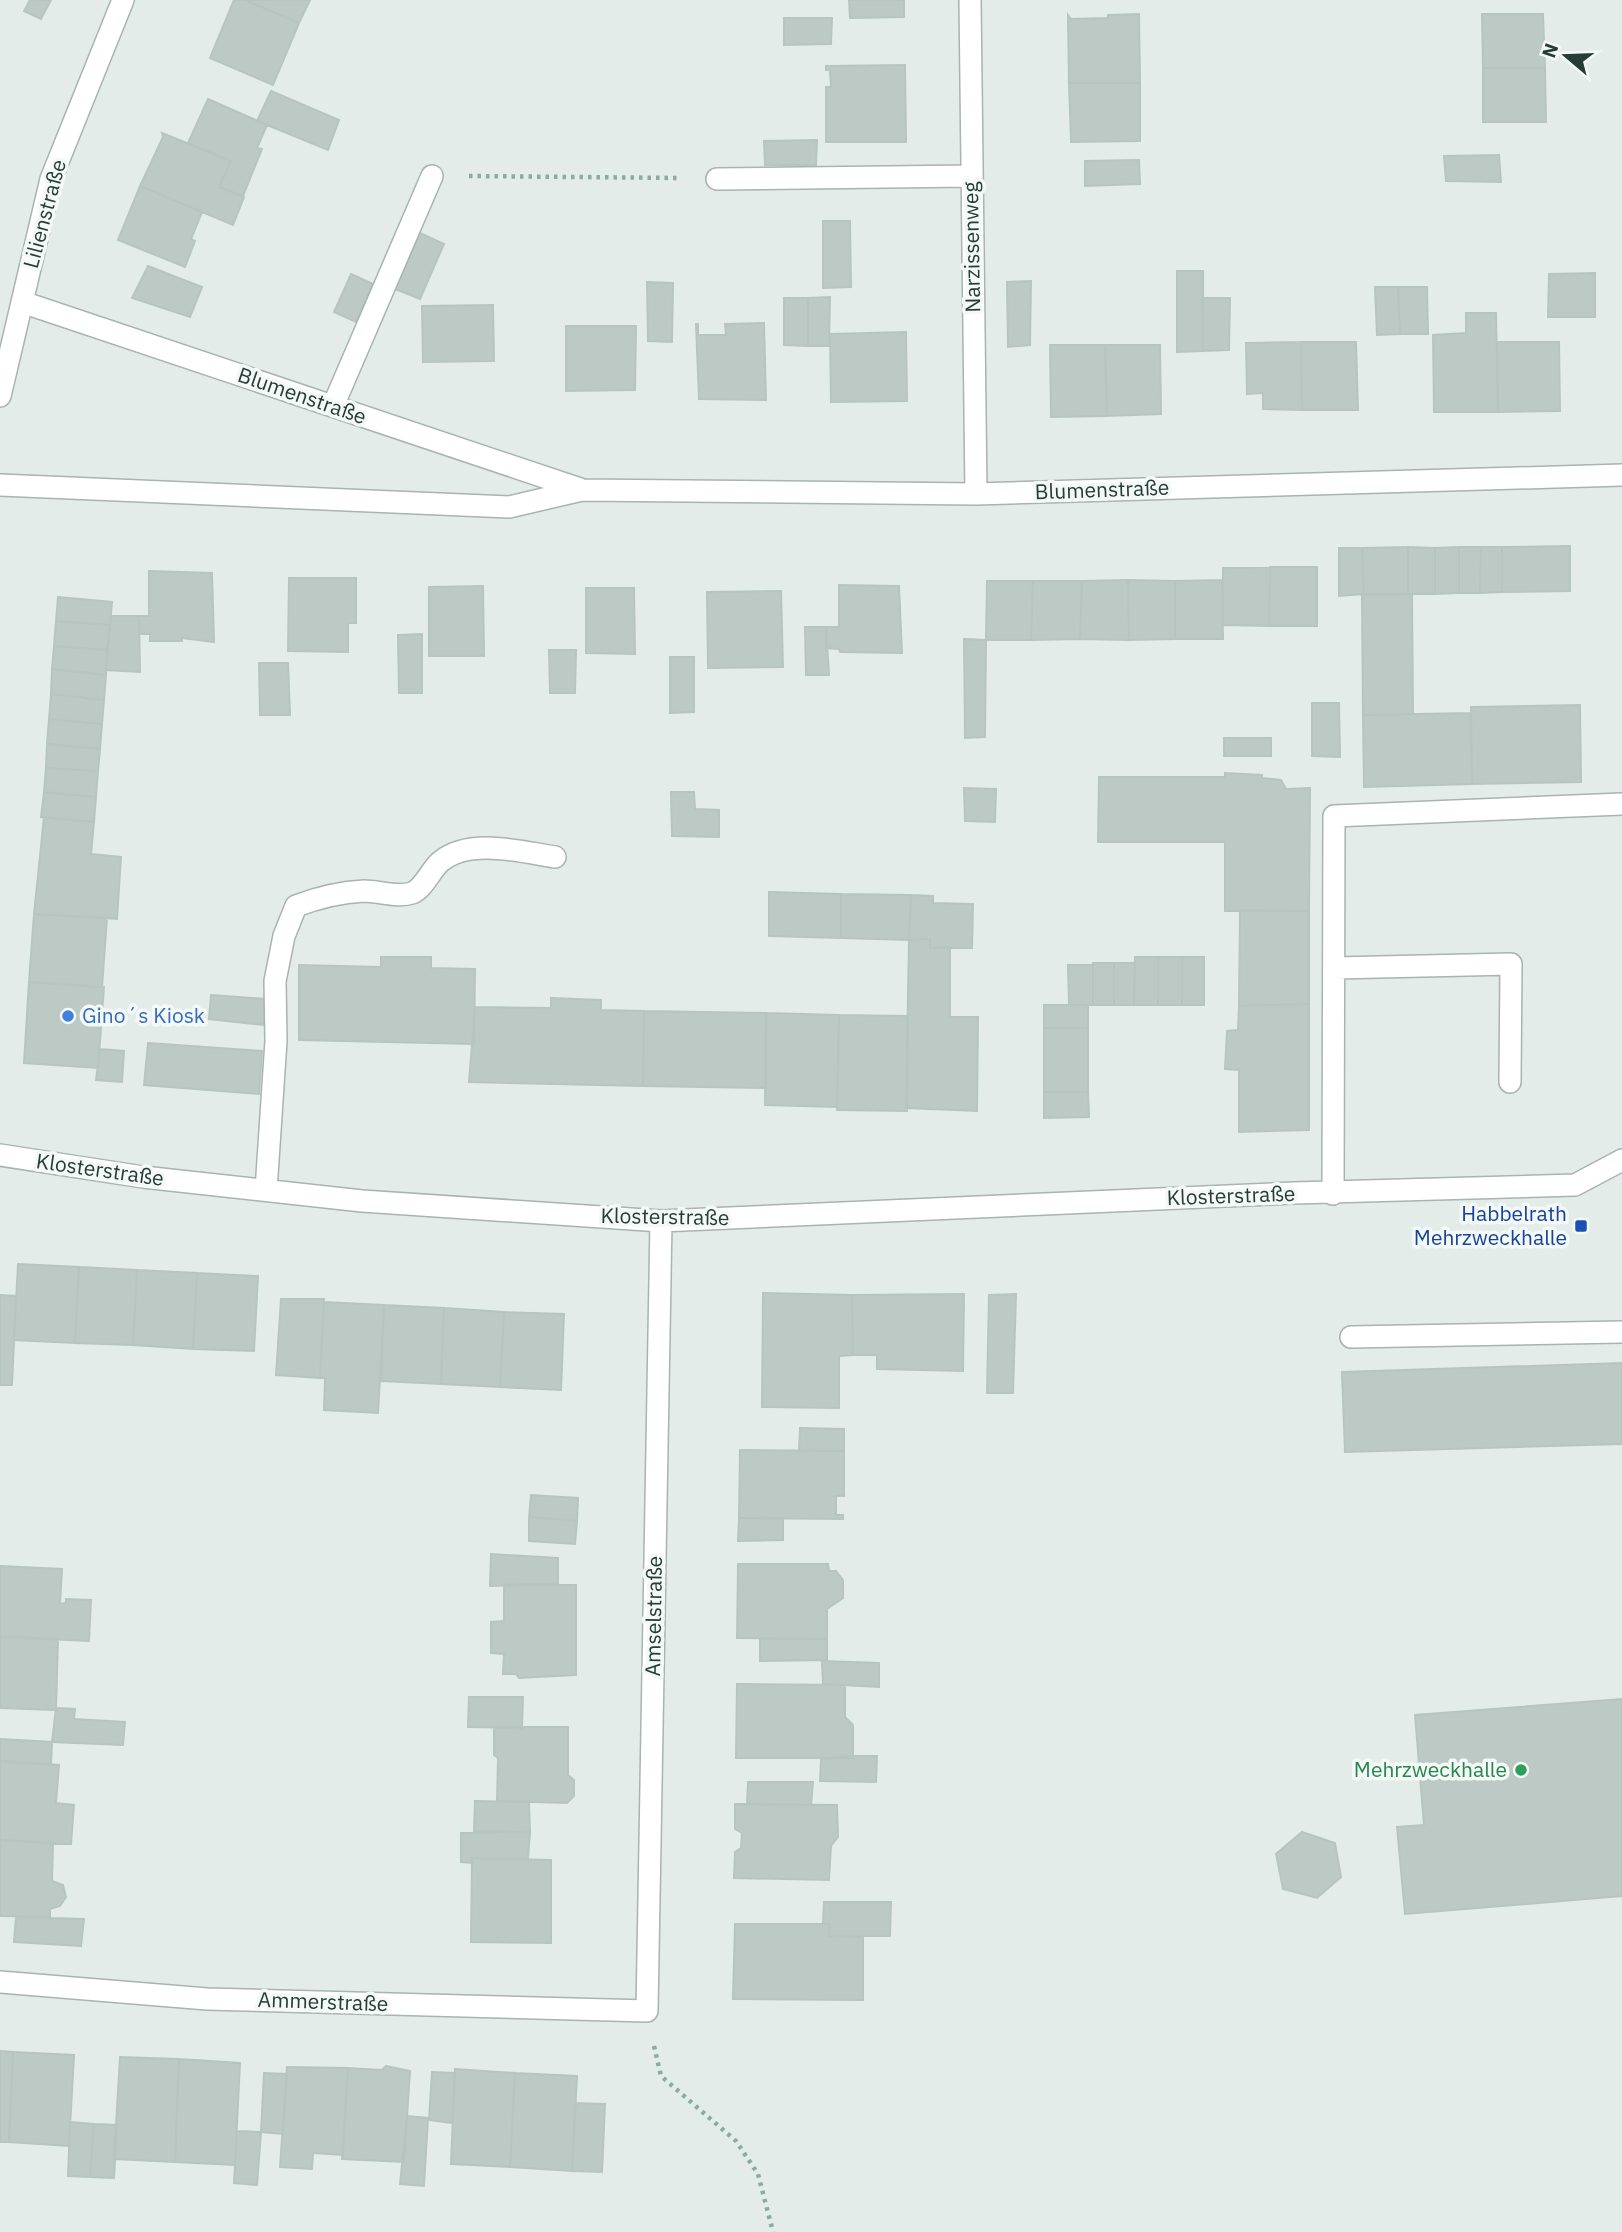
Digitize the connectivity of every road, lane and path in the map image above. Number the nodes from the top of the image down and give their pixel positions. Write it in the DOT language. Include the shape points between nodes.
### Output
graph roads {
  1 [pos="123,0"];
  2 [pos="970,0"];
  3 [pos="432,176"];
  4 [pos="971,176"];
  5 [pos="717,179"];
  6 [pos="22,302"];
  7 [pos="0,396"];
  8 [pos="332,406"];
  9 [pos="1622,475"];
  10 [pos="0,485"];
  11 [pos="582,490"];
  12 [pos="976,494"];
  13 [pos="1622,804"];
  14 [pos="555,857"];
  15 [pos="1335,968"];
  16 [pos="1510,1082"];
  17 [pos="0,1155"];
  18 [pos="1622,1160"];
  19 [pos="266,1190"];
  20 [pos="1333,1194"];
  21 [pos="661,1221"];
  22 [pos="1622,1332"];
  23 [pos="1352,1337"];
  24 [pos="0,1982"];
  25 [pos="647,2011"];
  26 [pos="773,2232"];
  1 -- 6 [label="street, Lilienstraße" via="51,179"];
  2 -- 4 [label="street, Narzissenweg"];
  3 -- 5 [label="path"];
  3 -- 8 [label="street"];
  4 -- 5 [label="street"];
  4 -- 12 [label="street, Narzissenweg"];
  6 -- 7 [label="street, Lilienstraße"];
  6 -- 8 [label="street, Blumenstraße"];
  8 -- 11 [label="street, Blumenstraße"];
  9 -- 12 [label="street, Blumenstraße"];
  10 -- 11 [label="street, Blumenstraße" via="509,507"];
  11 -- 12 [label="street, Blumenstraße"];
  13 -- 15 [label="street" via="1334,816"];
  14 -- 19 [label="street" via="489,849 461,852 440,862 409,894 363,891 296,906 275,981 276,1041"];
  15 -- 16 [label="street" via="1511,964"];
  15 -- 20 [label="street"];
  17 -- 19 [label="street, Klosterstraße"];
  18 -- 20 [label="street, Klosterstraße" via="1575,1185"];
  19 -- 21 [label="street, Klosterstraße"];
  20 -- 21 [label="street, Klosterstraße"];
  21 -- 25 [label="street, Amselstraße"];
  22 -- 23 [label="street"];
  24 -- 25 [label="street, Ammerstraße" via="207,1999"];
  25 -- 26 [label="path" via="661,2076 736,2141 758,2174"];
}
